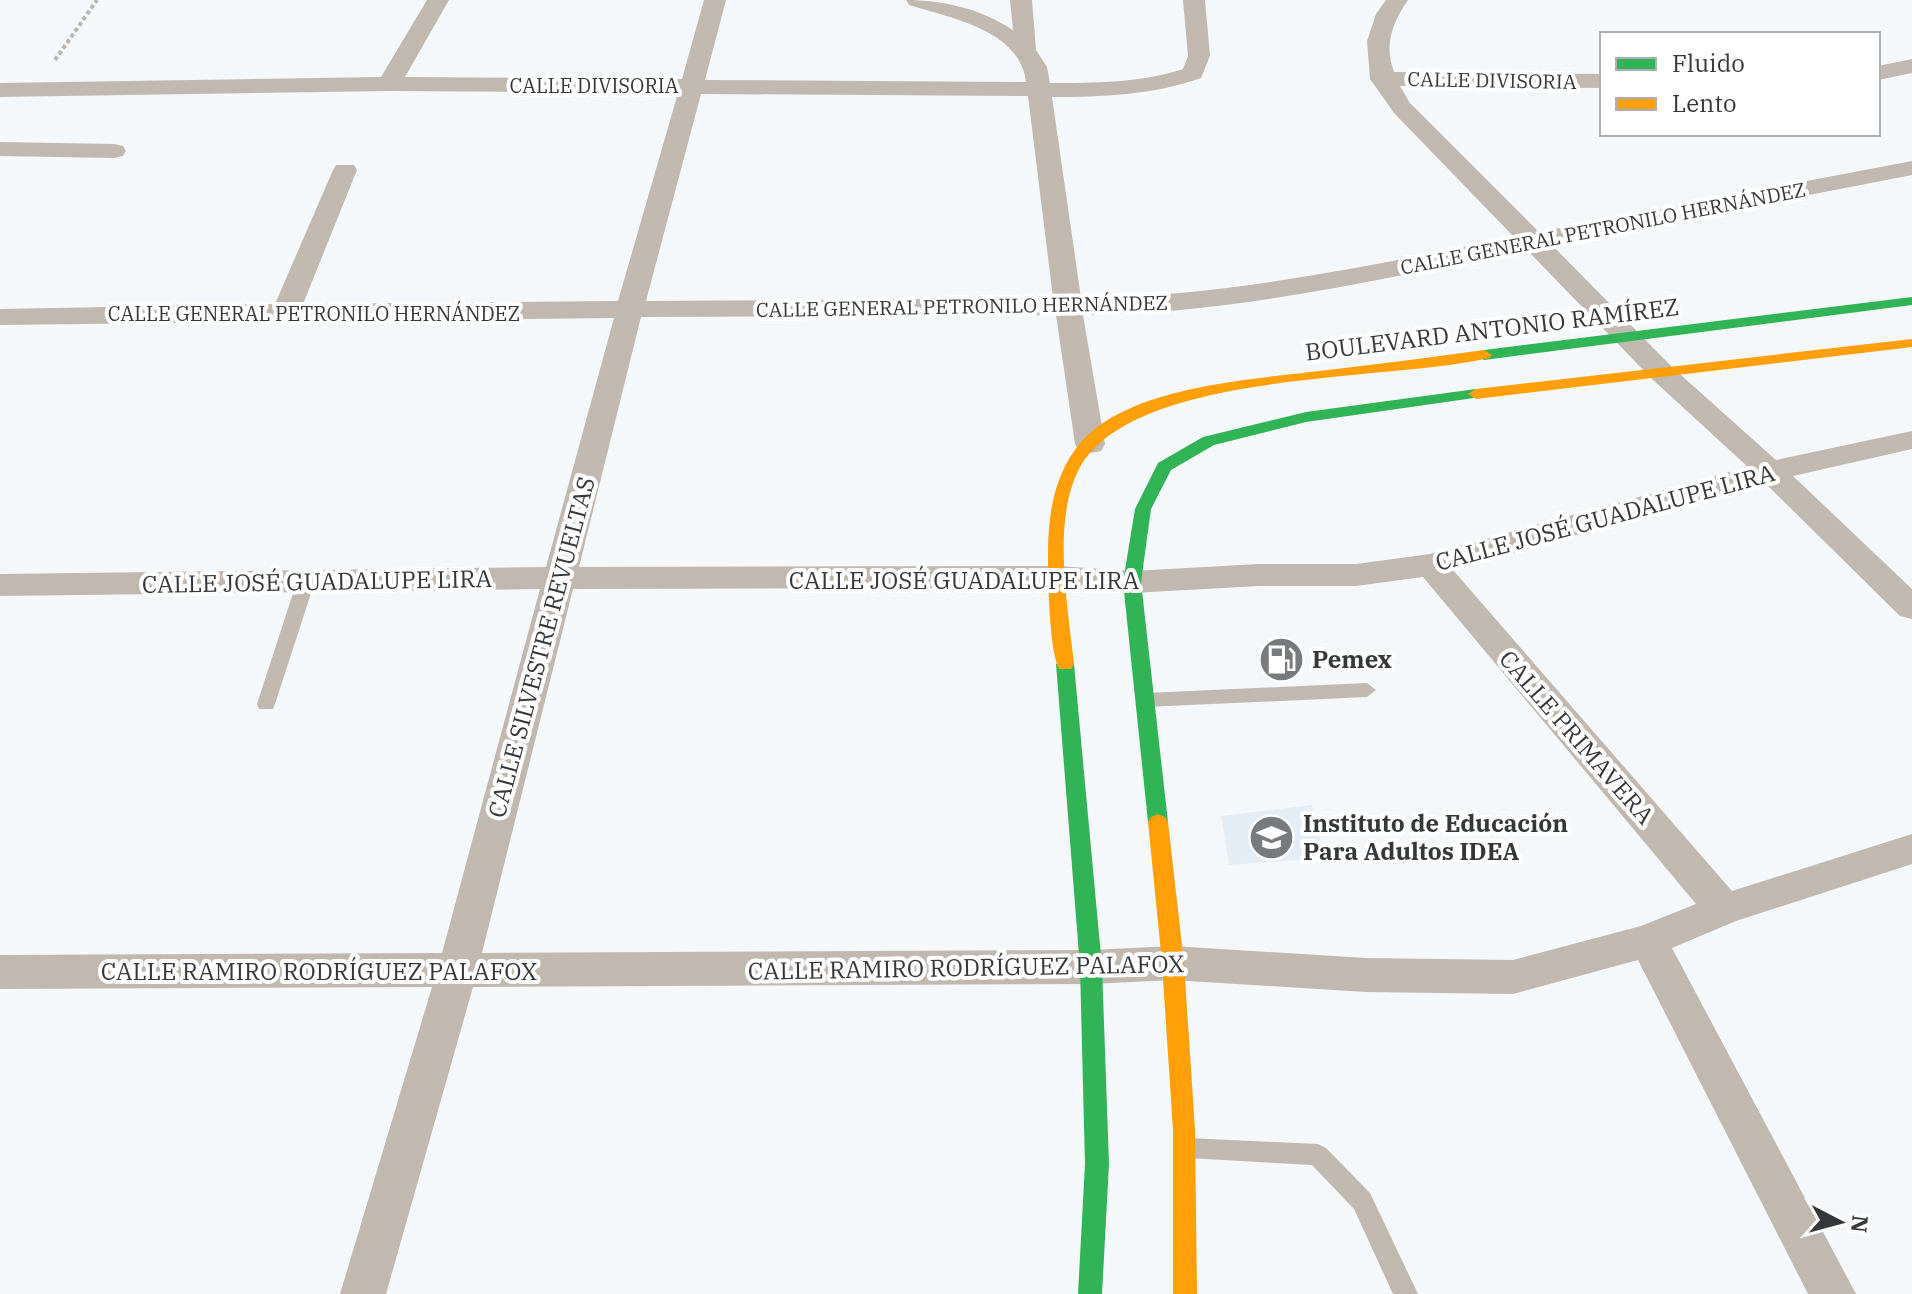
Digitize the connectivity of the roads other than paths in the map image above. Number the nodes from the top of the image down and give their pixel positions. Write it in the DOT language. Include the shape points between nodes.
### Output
graph roads {
  1 [pos="438,0"];
  2 [pos="715,0"];
  3 [pos="917,0"];
  4 [pos="1021,0"];
  5 [pos="1194,0"];
  6 [pos="1397,0"];
  7 [pos="1026,48"];
  8 [pos="1912,66"];
  9 [pos="1880,73"];
  10 [pos="1382,79"];
  11 [pos="1600,81"];
  12 [pos="389,84"];
  13 [pos="692,86"];
  14 [pos="1039,88"];
  15 [pos="0,90"];
  16 [pos="0,149"];
  17 [pos="114,151"];
  18 [pos="1912,168"];
  19 [pos="345,170"];
  20 [pos="1536,241"];
  21 [pos="1912,301"];
  22 [pos="1068,306"];
  23 [pos="286,311"];
  24 [pos="629,312"];
  25 [pos="0,317"];
  26 [pos="1629,336"];
  27 [pos="1912,343"];
  28 [pos="1662,373"];
  29 [pos="1912,440"];
  30 [pos="1090,444"];
  31 [pos="1770,471"];
  32 [pos="1431,565"];
  33 [pos="1057,577"];
  34 [pos="559,578"];
  35 [pos="306,581"];
  36 [pos="1132,582"];
  37 [pos="0,585"];
  38 [pos="1912,608"];
  39 [pos="1367,690"];
  40 [pos="1146,700"];
  41 [pos="266,704"];
  42 [pos="1912,849"];
  43 [pos="1724,909"];
  44 [pos="1648,941"];
  45 [pos="1173,963"];
  46 [pos="1091,967"];
  47 [pos="457,971"];
  48 [pos="0,972"];
  49 [pos="1184,1148"];
  50 [pos="363,1294"];
  51 [pos="1090,1294"];
  52 [pos="1185,1294"];
  53 [pos="1406,1294"];
  54 [pos="1833,1294"];
  1 -- 12 [label="street"];
  2 -- 13 [label="street, CALLE SILVESTRE REVUELTAS"];
  3 -- 7 [label="street" via="989,26"];
  4 -- 7 [label="street"];
  5 -- 14 [label="street, CALLE DIVISORIA" via="1199,56 1193,73 1099,90"];
  6 -- 10 [label="street" via="1382,19 1377,48"];
  7 -- 14 [label="street"];
  8 -- 9 [label="street"];
  10 -- 11 [label="street, CALLE DIVISORIA"];
  10 -- 20 [label="street" via="1402,108"];
  12 -- 13 [label="street, CALLE DIVISORIA"];
  12 -- 15 [label="street, CALLE DIVISORIA"];
  13 -- 14 [label="street, CALLE DIVISORIA"];
  13 -- 24 [label="street, CALLE SILVESTRE REVUELTAS"];
  14 -- 22 [label="street"];
  16 -- 17 [label="street"];
  18 -- 20 [label="street, CALLE GENERAL PETRONILO HERNÁNDEZ"];
  19 -- 23 [label="street"];
  20 -- 22 [label="street, CALLE GENERAL PETRONILO HERNÁNDEZ" via="1194,301"];
  20 -- 26 [label="street"];
  21 -- 26 [label="main road, BOULEVARD ANTONIO RAMÍREZ"];
  22 -- 24 [label="street, CALLE GENERAL PETRONILO HERNÁNDEZ"];
  22 -- 30 [label="street"];
  23 -- 24 [label="street, CALLE GENERAL PETRONILO HERNÁNDEZ"];
  23 -- 25 [label="street, CALLE GENERAL PETRONILO HERNÁNDEZ"];
  24 -- 34 [label="street, CALLE SILVESTRE REVUELTAS"];
  26 -- 28 [label="street"];
  26 -- 30 [label="main road, BOULEVARD ANTONIO RAMÍREZ" via="1228,387 1132,414"];
  27 -- 28 [label="main road"];
  28 -- 31 [label="street"];
  28 -- 36 [label="main road" via="1360,409 1233,433 1164,467 1143,509"];
  29 -- 31 [label="street, CALLE JOSÉ GUADALUPE LIRA"];
  30 -- 33 [label="main road" via="1074,461 1066,483"];
  31 -- 32 [label="street, CALLE JOSÉ GUADALUPE LIRA"];
  31 -- 38 [label="street"];
  32 -- 36 [label="street, CALLE JOSÉ GUADALUPE LIRA" via="1356,575"];
  32 -- 43 [label="street, CALLE PRIMAVERA"];
  33 -- 34 [label="street, CALLE JOSÉ GUADALUPE LIRA"];
  33 -- 36 [label="street, CALLE JOSÉ GUADALUPE LIRA"];
  33 -- 46 [label="main road"];
  34 -- 35 [label="street, CALLE JOSÉ GUADALUPE LIRA"];
  34 -- 47 [label="street, CALLE SILVESTRE REVUELTAS"];
  35 -- 37 [label="street, CALLE JOSÉ GUADALUPE LIRA"];
  35 -- 41 [label="lane"];
  36 -- 40 [label="main road"];
  39 -- 40 [label="lane"];
  40 -- 45 [label="main road"];
  42 -- 43 [label="street, CALLE RAMIRO RODRÍGUEZ PALAFOX"];
  43 -- 44 [label="street, CALLE RAMIRO RODRÍGUEZ PALAFOX"];
  44 -- 45 [label="street, CALLE RAMIRO RODRÍGUEZ PALAFOX" via="1513,977 1366,975"];
  44 -- 54 [label="street"];
  45 -- 46 [label="street, CALLE RAMIRO RODRÍGUEZ PALAFOX"];
  45 -- 49 [label="main road"];
  46 -- 47 [label="street, CALLE RAMIRO RODRÍGUEZ PALAFOX"];
  46 -- 51 [label="main road" via="1097,1164"];
  47 -- 48 [label="street, CALLE RAMIRO RODRÍGUEZ PALAFOX"];
  47 -- 50 [label="street, CALLE SILVESTRE REVUELTAS"];
  49 -- 52 [label="main road"];
  49 -- 53 [label="lane" via="1318,1155 1362,1201"];
}
